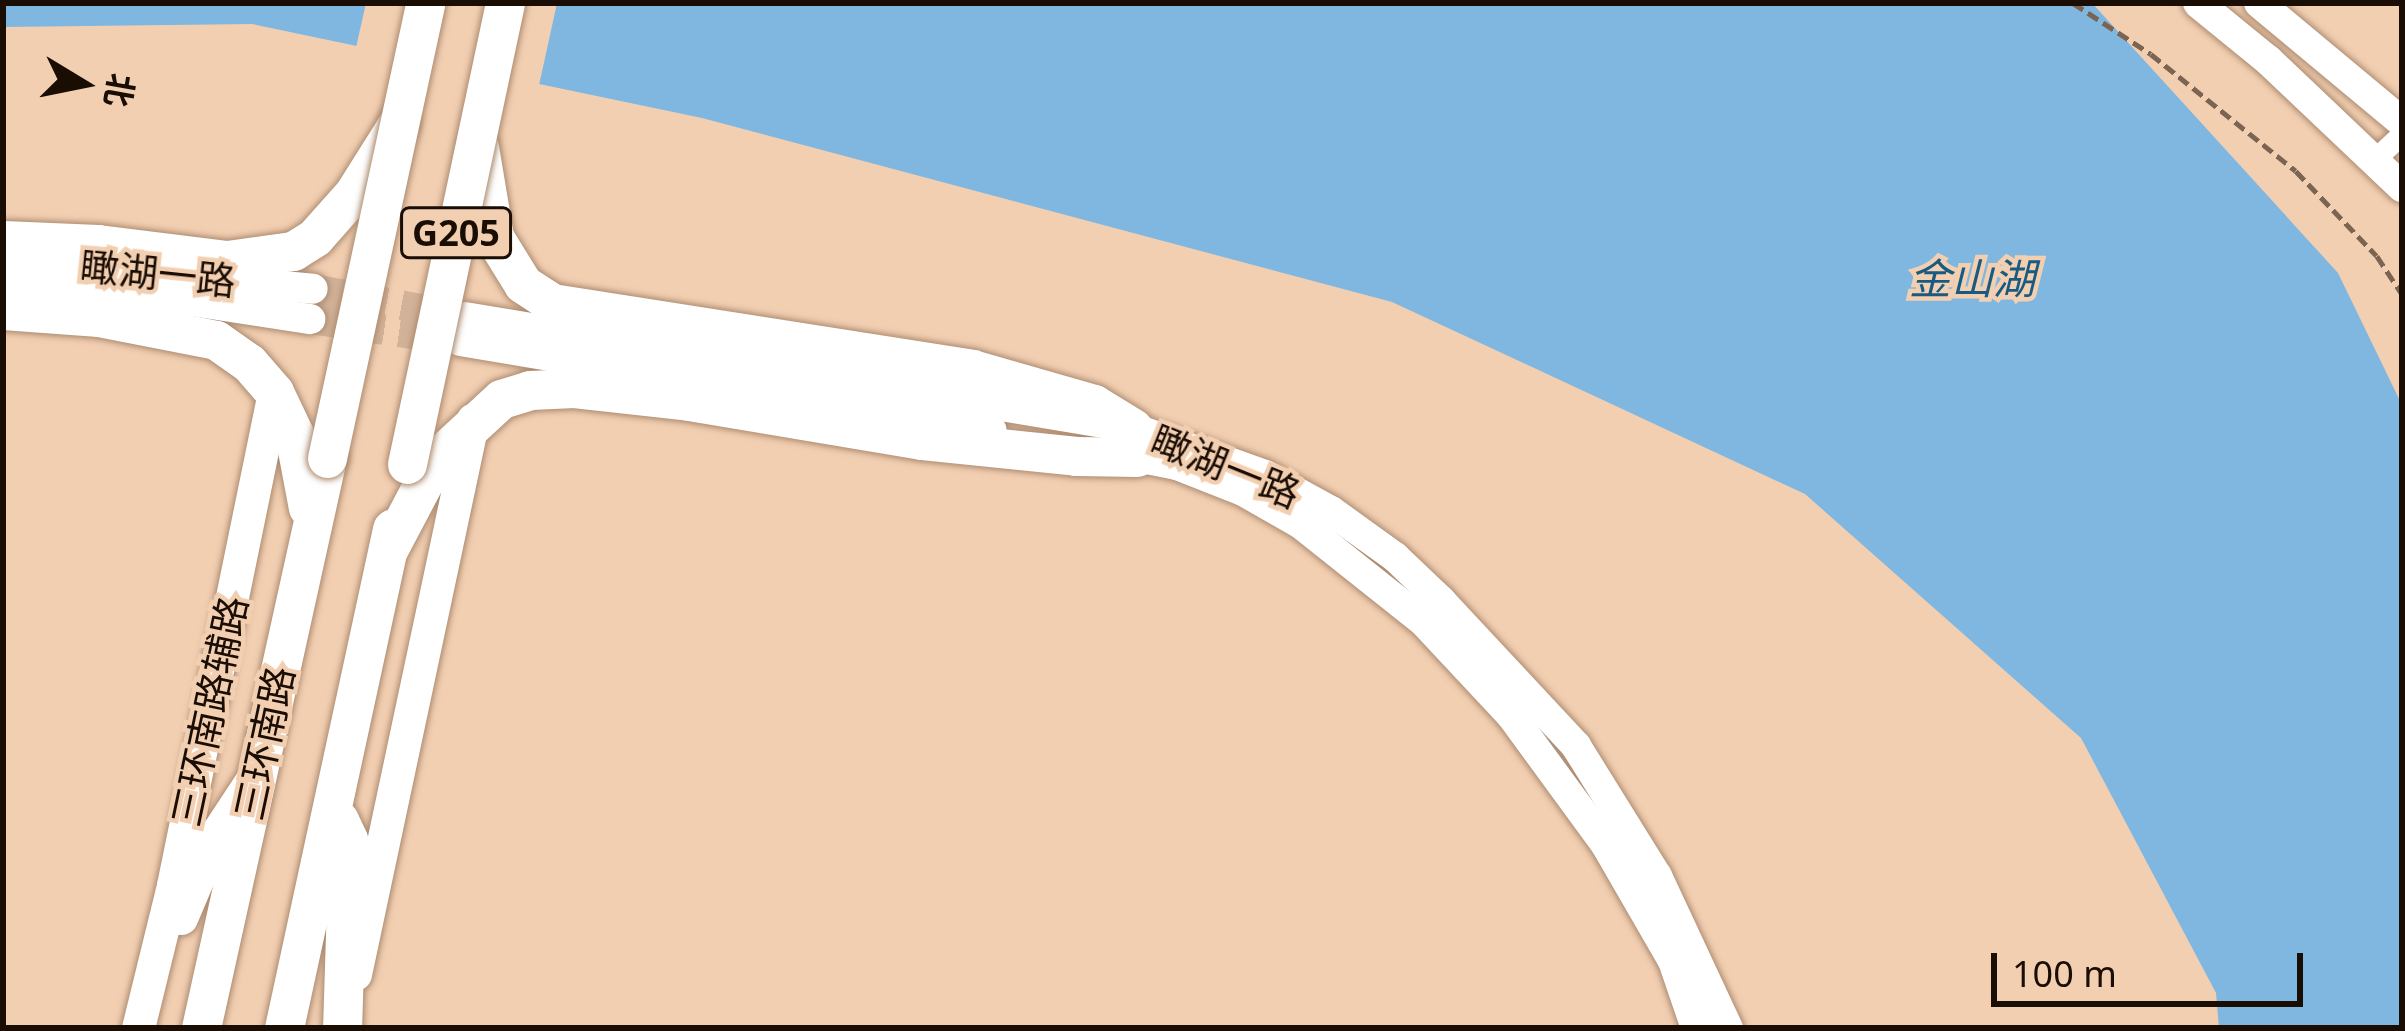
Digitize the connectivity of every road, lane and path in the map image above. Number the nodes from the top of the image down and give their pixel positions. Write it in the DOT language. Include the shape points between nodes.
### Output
graph roads {
  1 [pos="425,3"];
  2 [pos="505,3"];
  3 [pos="2073,3"];
  4 [pos="2198,3"];
  5 [pos="2259,3"];
  6 [pos="400,118"];
  7 [pos="2402,122"];
  8 [pos="478,132"];
  9 [pos="2402,134"];
  10 [pos="2376,158"];
  11 [pos="2402,187"];
  12 [pos="3,240"];
  13 [pos="3,260"];
  14 [pos="3,286"];
  15 [pos="2402,294"];
  16 [pos="3,310"];
  17 [pos="463,329"];
  18 [pos="274,392"];
  19 [pos="473,419"];
  20 [pos="1135,442"];
  21 [pos="311,531"];
  22 [pos="388,550"];
  23 [pos="258,772"];
  24 [pos="332,807"];
  25 [pos="156,954"];
  26 [pos="138,1028"];
  27 [pos="201,1028"];
  28 [pos="284,1028"];
  29 [pos="342,1028"];
  30 [pos="1696,1028"];
  31 [pos="1728,1028"];
  1 -- 6 [label="highway, G205, bridge"];
  2 -- 8 [label="highway, G205, bridge"];
  3 -- 15 [label="path" via="2296,170"];
  4 -- 10 [label="street"];
  5 -- 7 [label="street"];
  6 -- 12 [label="highway" via="354,193 293,251 227,260"];
  6 -- 21 [label="highway, 三环南路 / G205, bridge"];
  8 -- 20 [label="highway" via="494,237 523,284 552,304 971,369 1094,404"];
  8 -- 22 [label="highway, 三环南路 / G205, bridge"];
  9 -- 10 [label="street"];
  10 -- 11 [label="street"];
  13 -- 14 [label="street, 瞰湖一路" via="312,304"];
  16 -- 18 [label="highway" via="99,317 216,340"];
  17 -- 20 [label="street, 瞰湖一路"];
  18 -- 21 [label="highway" via="294,434"];
  18 -- 25 [label="main road, 三环南路辅路"];
  19 -- 20 [label="highway" via="530,390 574,388 1076,457"];
  19 -- 22 [label="highway" via="436,459"];
  19 -- 29 [label="main road"];
  20 -- 30 [label="street, 瞰湖一路" via="1301,524 1423,621 1511,715 1606,845 1672,961"];
  20 -- 31 [label="street, 瞰湖一路" via="1246,467 1331,511 1455,615 1576,746 1657,876"];
  21 -- 23 [label="highway, 三环南路 / G205"];
  22 -- 24 [label="highway, 三环南路 / G205"];
  23 -- 25 [label="main road" via="218,831 178,924"];
  23 -- 27 [label="highway, 三环南路 / G205"];
  24 -- 28 [label="highway, 三环南路 / G205"];
  24 -- 29 [label="highway" via="348,838"];
  25 -- 26 [label="main road, 三环南路辅路"];
}
